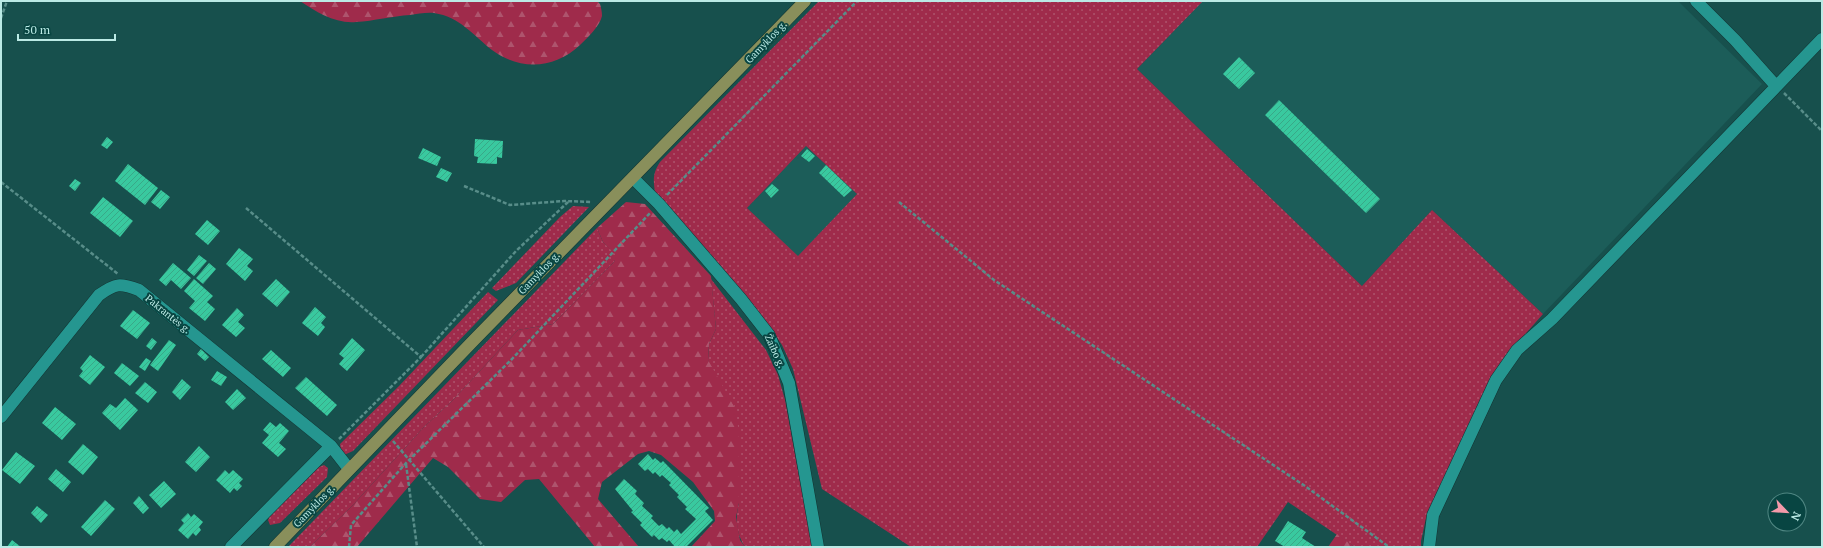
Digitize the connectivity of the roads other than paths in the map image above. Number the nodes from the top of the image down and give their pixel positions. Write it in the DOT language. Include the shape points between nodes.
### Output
graph roads {
  1 [pos="805,1"];
  2 [pos="1696,1"];
  3 [pos="1822,39"];
  4 [pos="1776,86"];
  5 [pos="632,178"];
  6 [pos="1,417"];
  7 [pos="331,446"];
  8 [pos="349,469"];
  9 [pos="231,547"];
  10 [pos="275,547"];
  11 [pos="818,547"];
  12 [pos="1429,547"];
  1 -- 5 [label="main road, Gamyklos g."];
  2 -- 4 [label="street"];
  3 -- 4 [label="street"];
  4 -- 12 [label="street" via="1552,319 1517,350 1496,380 1433,515"];
  5 -- 8 [label="main road, Gamyklos g."];
  5 -- 11 [label="street, Žaibo g." via="659,204 769,335 789,383"];
  6 -- 7 [label="street, Pakrantės g." via="99,295 112,286 124,284 139,290"];
  7 -- 8 [label="street, Pakrantės g."];
  7 -- 9 [label="street"];
  8 -- 10 [label="main road, Gamyklos g."];
}
